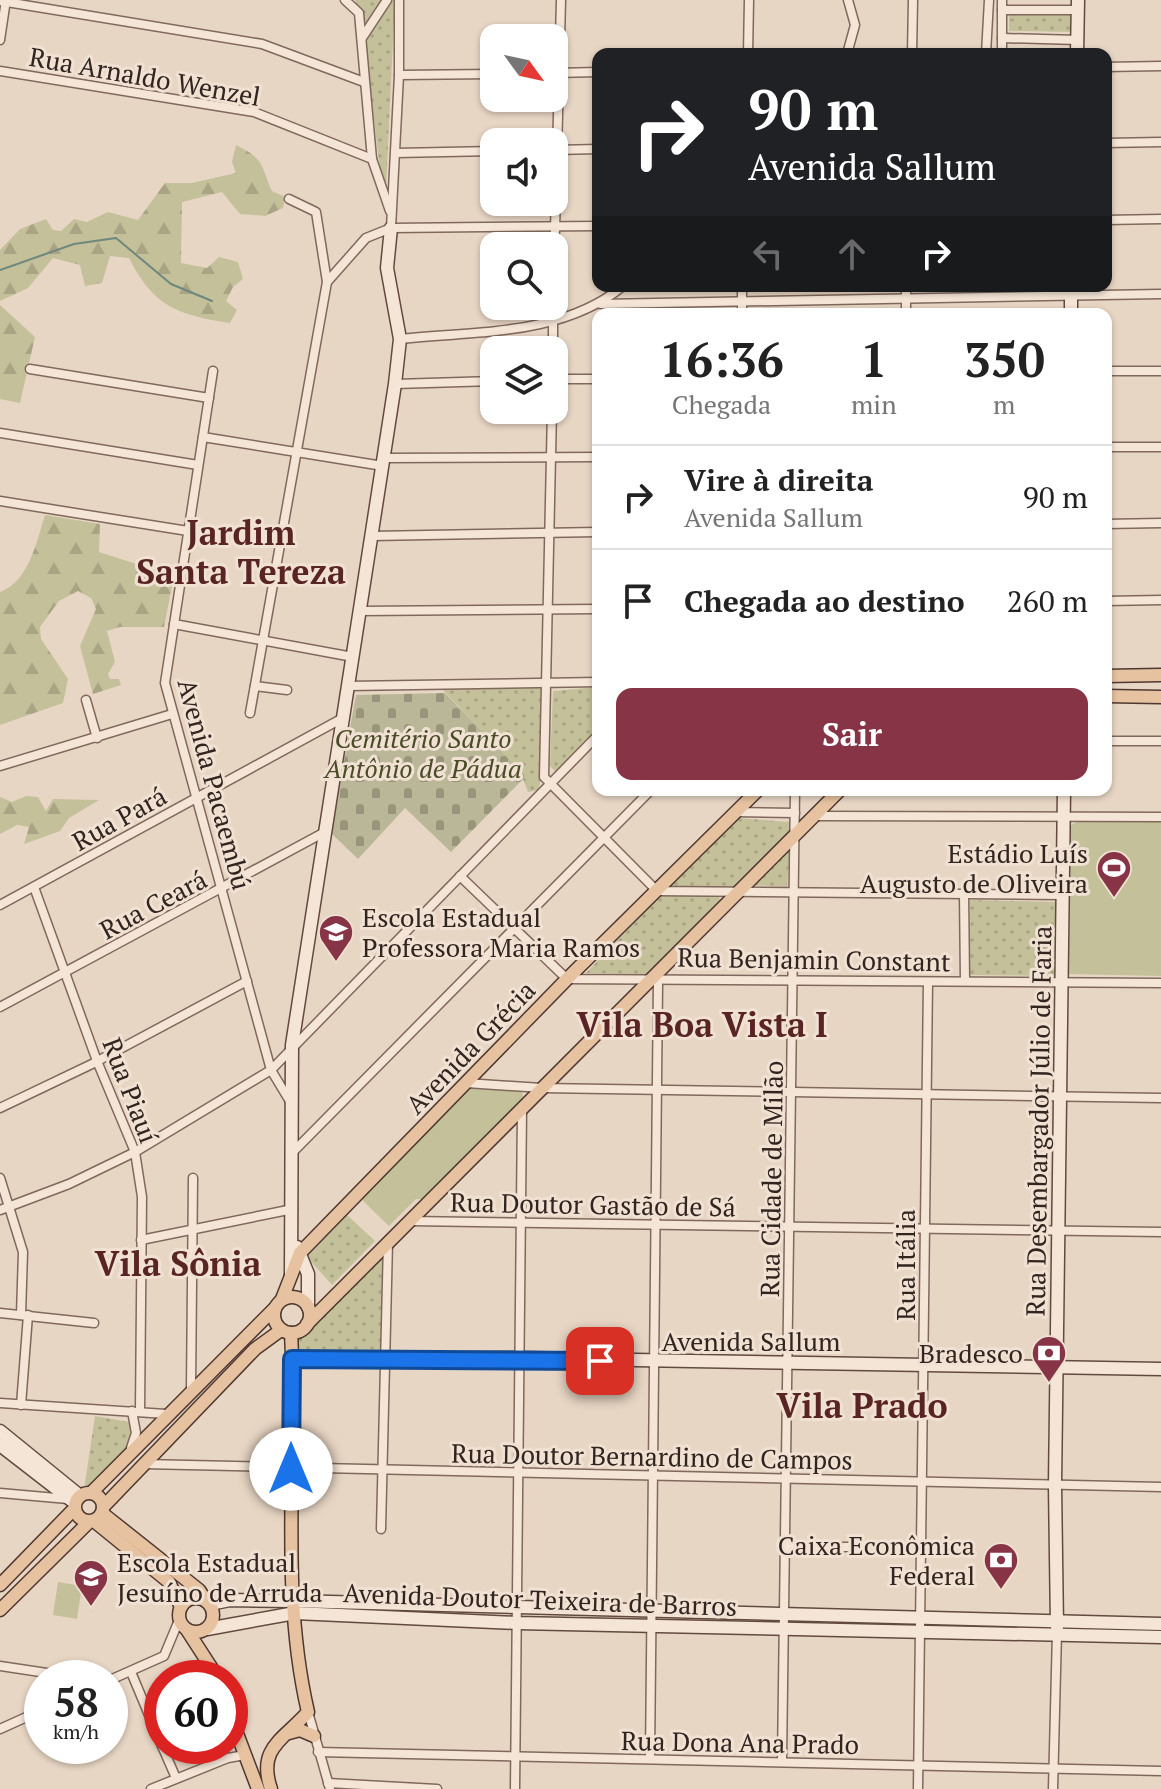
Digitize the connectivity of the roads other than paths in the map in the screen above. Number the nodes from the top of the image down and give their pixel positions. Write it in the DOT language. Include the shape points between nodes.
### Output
graph roads {
  1 [pos="345,0"];
  2 [pos="387,0"];
  3 [pos="399,0"];
  4 [pos="561,0"];
  5 [pos="749,0"];
  6 [pos="848,0"];
  7 [pos="913,0"];
  8 [pos="989,0"];
  9 [pos="1002,0"];
  10 [pos="4,1"];
  11 [pos="1078,5"];
  12 [pos="1002,10"];
  13 [pos="560,24"];
  14 [pos="362,38"];
  15 [pos="1002,38"];
  16 [pos="0,40"];
  17 [pos="1078,47"];
  18 [pos="748,48"];
  19 [pos="849,48"];
  20 [pos="912,48"];
  21 [pos="986,48"];
  22 [pos="1002,48"];
  23 [pos="1161,66"];
  24 [pos="1112,67"];
  25 [pos="0,71"];
  26 [pos="592,72"];
  27 [pos="568,73"];
  28 [pos="480,74"];
  29 [pos="399,75"];
  30 [pos="364,82"];
  31 [pos="1161,142"];
  32 [pos="1112,143"];
  33 [pos="592,149"];
  34 [pos="568,150"];
  35 [pos="480,151"];
  36 [pos="396,153"];
  37 [pos="372,159"];
  38 [pos="289,199"];
  39 [pos="555,216"];
  40 [pos="1161,219"];
  41 [pos="1112,220"];
  42 [pos="391,222"];
  43 [pos="592,226"];
  44 [pos="555,227"];
  45 [pos="555,232"];
  46 [pos="327,282"];
  47 [pos="616,292"];
  48 [pos="742,292"];
  49 [pos="906,292"];
  50 [pos="1050,292"];
  51 [pos="1101,292"];
  52 [pos="1161,294"];
  53 [pos="906,299"];
  54 [pos="742,301"];
  55 [pos="601,304"];
  56 [pos="742,308"];
  57 [pos="906,308"];
  58 [pos="553,323"];
  59 [pos="553,336"];
  60 [pos="400,339"];
  61 [pos="30,369"];
  62 [pos="213,371"];
  63 [pos="1112,371"];
  64 [pos="1161,371"];
  65 [pos="568,379"];
  66 [pos="592,379"];
  67 [pos="480,381"];
  68 [pos="395,384"];
  69 [pos="209,398"];
  70 [pos="552,424"];
  71 [pos="0,433"];
  72 [pos="203,437"];
  73 [pos="1112,447"];
  74 [pos="1161,447"];
  75 [pos="296,453"];
  76 [pos="592,457"];
  77 [pos="551,458"];
  78 [pos="383,462"];
  79 [pos="198,465"];
  80 [pos="0,501"];
  81 [pos="1161,523"];
  82 [pos="1112,524"];
  83 [pos="188,531"];
  84 [pos="549,532"];
  85 [pos="592,532"];
  86 [pos="372,536"];
  87 [pos="1161,600"];
  88 [pos="1112,601"];
  89 [pos="592,609"];
  90 [pos="548,610"];
  91 [pos="360,611"];
  92 [pos="174,624"];
  93 [pos="262,642"];
  94 [pos="353,657"];
  95 [pos="1161,675"];
  96 [pos="1112,676"];
  97 [pos="592,682"];
  98 [pos="547,683"];
  99 [pos="255,686"];
  100 [pos="348,686"];
  101 [pos="287,690"];
  102 [pos="1112,696"];
  103 [pos="1161,697"];
  104 [pos="86,700"];
  105 [pos="250,713"];
  106 [pos="172,714"];
  107 [pos="341,719"];
  108 [pos="97,738"];
  109 [pos="592,741"];
  110 [pos="1112,741"];
  111 [pos="1161,741"];
  112 [pos="0,766"];
  113 [pos="549,785"];
  114 [pos="645,796"];
  115 [pos="752,796"];
  116 [pos="795,796"];
  117 [pos="834,796"];
  118 [pos="1064,796"];
  119 [pos="196,798"];
  120 [pos="736,812"];
  121 [pos="795,813"];
  122 [pos="814,816"];
  123 [pos="1064,816"];
  124 [pos="1161,817"];
  125 [pos="323,833"];
  126 [pos="795,833"];
  127 [pos="604,837"];
  128 [pos="460,876"];
  129 [pos="34,887"];
  130 [pos="223,889"];
  131 [pos="657,891"];
  132 [pos="737,891"];
  133 [pos="795,891"];
  134 [pos="964,893"];
  135 [pos="1062,895"];
  136 [pos="0,905"];
  137 [pos="513,929"];
  138 [pos="67,972"];
  139 [pos="654,977"];
  140 [pos="567,979"];
  141 [pos="247,981"];
  142 [pos="965,981"];
  143 [pos="793,982"];
  144 [pos="928,982"];
  145 [pos="1161,983"];
  146 [pos="1061,984"];
  147 [pos="0,1007"];
  148 [pos="292,1045"];
  149 [pos="97,1061"];
  150 [pos="271,1070"];
  151 [pos="466,1083"];
  152 [pos="542,1088"];
  153 [pos="656,1088"];
  154 [pos="792,1092"];
  155 [pos="928,1093"];
  156 [pos="1059,1096"];
  157 [pos="1161,1098"];
  158 [pos="291,1104"];
  159 [pos="0,1108"];
  160 [pos="522,1109"];
  161 [pos="135,1152"];
  162 [pos="293,1152"];
  163 [pos="0,1178"];
  164 [pos="193,1178"];
  165 [pos="4,1209"];
  166 [pos="293,1209"];
  167 [pos="408,1221"];
  168 [pos="520,1223"];
  169 [pos="655,1225"];
  170 [pos="790,1227"];
  171 [pos="1061,1229"];
  172 [pos="191,1230"];
  173 [pos="924,1230"];
  174 [pos="1161,1232"];
  175 [pos="141,1240"];
  176 [pos="388,1241"];
  177 [pos="291,1242"];
  178 [pos="300,1253"];
  179 [pos="291,1275"];
  180 [pos="278,1304"];
  181 [pos="308,1307"];
  182 [pos="0,1313"];
  183 [pos="25,1315"];
  184 [pos="94,1323"];
  185 [pos="307,1324"];
  186 [pos="286,1332"];
  187 [pos="235,1347"];
  188 [pos="521,1358"];
  189 [pos="247,1359"];
  190 [pos="292,1359"];
  191 [pos="387,1360"];
  192 [pos="653,1363"];
  193 [pos="789,1363"];
  194 [pos="925,1365"];
  195 [pos="1057,1368"];
  196 [pos="1161,1369"];
  197 [pos="191,1390"];
  198 [pos="0,1403"];
  199 [pos="21,1405"];
  200 [pos="136,1411"];
  201 [pos="166,1414"];
  202 [pos="0,1431"];
  203 [pos="142,1438"];
  204 [pos="0,1445"];
  205 [pos="129,1451"];
  206 [pos="156,1451"];
  207 [pos="143,1464"];
  208 [pos="291,1469"];
  209 [pos="381,1471"];
  210 [pos="518,1474"];
  211 [pos="652,1476"];
  212 [pos="786,1479"];
  213 [pos="922,1482"];
  214 [pos="1055,1485"];
  215 [pos="1161,1487"];
  216 [pos="0,1493"];
  217 [pos="78,1500"];
  218 [pos="97,1516"];
  219 [pos="381,1529"];
  220 [pos="786,1547"];
  221 [pos="863,1547"];
  222 [pos="2,1580"];
  223 [pos="20,1590"];
  224 [pos="207,1602"];
  225 [pos="294,1607"];
  226 [pos="516,1608"];
  227 [pos="0,1610"];
  228 [pos="650,1610"];
  229 [pos="182,1619"];
  230 [pos="785,1621"];
  231 [pos="517,1623"];
  232 [pos="921,1624"];
  233 [pos="1161,1624"];
  234 [pos="650,1625"];
  235 [pos="1057,1626"];
  236 [pos="207,1629"];
  237 [pos="1161,1637"];
  238 [pos="207,1660"];
  239 [pos="0,1666"];
  240 [pos="24,1670"];
  241 [pos="131,1672"];
  242 [pos="128,1673"];
  243 [pos="144,1703"];
  244 [pos="308,1712"];
  245 [pos="24,1718"];
  246 [pos="0,1729"];
  247 [pos="289,1733"];
  248 [pos="314,1736"];
  249 [pos="318,1752"];
  250 [pos="514,1757"];
  251 [pos="650,1758"];
  252 [pos="782,1761"];
  253 [pos="248,1763"];
  254 [pos="170,1764"];
  255 [pos="218,1764"];
  256 [pos="920,1767"];
  257 [pos="1053,1767"];
  258 [pos="1161,1771"];
  259 [pos="176,1778"];
  260 [pos="329,1786"];
  261 [pos="151,1789"];
  262 [pos="258,1789"];
  263 [pos="271,1789"];
  264 [pos="437,1789"];
  265 [pos="515,1789"];
  266 [pos="918,1789"];
  267 [pos="1053,1789"];
  1 -- 14 [label="street" via="359,13"];
  2 -- 14 [label="street"];
  3 -- 29 [label="street"];
  4 -- 13 [label="street"];
  5 -- 18 [label="street"];
  6 -- 19 [label="street" via="855,25"];
  7 -- 20 [label="street"];
  8 -- 21 [label="street"];
  9 -- 12 [label="street"];
  10 -- 16 [label="street"];
  10 -- 30 [label="street" via="262,44"];
  11 -- 12 [label="street"];
  11 -- 17 [label="street"];
  12 -- 15 [label="street"];
  14 -- 30 [label="street"];
  15 -- 17 [label="street"];
  15 -- 22 [label="street"];
  23 -- 24 [label="street"];
  25 -- 37 [label="street, Rua Arnaldo Wenzel" via="254,112"];
  26 -- 27 [label="street"];
  28 -- 29 [label="street"];
  29 -- 36 [label="street"];
  30 -- 37 [label="street"];
  31 -- 32 [label="street"];
  33 -- 34 [label="street"];
  35 -- 36 [label="street"];
  36 -- 42 [label="street"];
  37 -- 42 [label="street"];
  38 -- 46 [label="street" via="316,212"];
  39 -- 44 [label="street"];
  40 -- 41 [label="street"];
  42 -- 44 [label="street"];
  42 -- 46 [label="street" via="366,238"];
  42 -- 60 [label="street" via="387,268"];
  43 -- 44 [label="street"];
  44 -- 45 [label="street"];
  46 -- 75 [label="street"];
  47 -- 55 [label="street"];
  48 -- 54 [label="street"];
  49 -- 53 [label="street"];
  50 -- 53 [label="street"];
  51 -- 52 [label="street"];
  53 -- 54 [label="street"];
  53 -- 57 [label="street"];
  54 -- 55 [label="street"];
  54 -- 56 [label="street"];
  55 -- 58 [label="street"];
  58 -- 59 [label="street"];
  58 -- 60 [label="street"];
  60 -- 68 [label="street"];
  61 -- 69 [label="street"];
  62 -- 69 [label="street, Avenida Pacaembú"];
  63 -- 64 [label="street"];
  65 -- 66 [label="street"];
  67 -- 68 [label="street"];
  68 -- 78 [label="street"];
  69 -- 72 [label="street, Avenida Pacaembú"];
  70 -- 77 [label="street"];
  71 -- 79 [label="street"];
  72 -- 75 [label="street"];
  72 -- 79 [label="street, Avenida Pacaembú"];
  73 -- 74 [label="street"];
  75 -- 78 [label="street"];
  75 -- 93 [label="street"];
  76 -- 77 [label="street"];
  77 -- 78 [label="street"];
  77 -- 84 [label="street"];
  78 -- 86 [label="street"];
  79 -- 83 [label="street, Avenida Pacaembú"];
  80 -- 83 [label="street"];
  81 -- 82 [label="street"];
  83 -- 92 [label="street, Avenida Pacaembú"];
  84 -- 85 [label="street"];
  84 -- 86 [label="street"];
  84 -- 90 [label="street"];
  86 -- 91 [label="street"];
  87 -- 88 [label="street"];
  89 -- 90 [label="street"];
  90 -- 91 [label="street"];
  90 -- 98 [label="street"];
  91 -- 94 [label="street"];
  92 -- 93 [label="street"];
  92 -- 106 [label="street, Avenida Pacaembú" via="165,671"];
  93 -- 94 [label="street"];
  93 -- 99 [label="street"];
  94 -- 100 [label="street"];
  95 -- 96 [label="main road"];
  97 -- 98 [label="street"];
  98 -- 100 [label="street"];
  98 -- 113 [label="street" via="544,777"];
  99 -- 101 [label="street"];
  99 -- 105 [label="street"];
  100 -- 107 [label="street"];
  102 -- 103 [label="main road"];
  104 -- 108 [label="street"];
  106 -- 108 [label="street"];
  106 -- 119 [label="street, Avenida Pacaembú"];
  107 -- 119 [label="street, Rua Pará"];
  107 -- 125 [label="street"];
  108 -- 112 [label="street"];
  109 -- 113 [label="street"];
  110 -- 111 [label="street"];
  113 -- 127 [label="street"];
  113 -- 128 [label="street"];
  114 -- 127 [label="street"];
  115 -- 120 [label="main road, Avenida Grécia"];
  116 -- 121 [label="street, Rua Cidade de Milão"];
  117 -- 122 [label="main road"];
  118 -- 123 [label="street, Rua Desembargador Júlio de Faria"];
  119 -- 129 [label="street, Rua Pará"];
  119 -- 130 [label="street, Avenida Pacaembú"];
  120 -- 121 [label="street"];
  120 -- 131 [label="main road, Avenida Grécia"];
  121 -- 126 [label="street, Rua Cidade de Milão"];
  122 -- 123 [label="street"];
  122 -- 126 [label="main road"];
  123 -- 124 [label="street"];
  123 -- 135 [label="street, Rua Desembargador Júlio de Faria"];
  125 -- 130 [label="street, Rua Ceará"];
  125 -- 148 [label="street"];
  126 -- 132 [label="main road"];
  126 -- 133 [label="street, Rua Cidade de Milão"];
  127 -- 131 [label="street"];
  127 -- 137 [label="street"];
  128 -- 137 [label="street"];
  128 -- 148 [label="street"];
  129 -- 136 [label="street, Rua Pará"];
  129 -- 138 [label="street, Rua Piauí"];
  130 -- 138 [label="street, Rua Ceará"];
  130 -- 141 [label="street, Avenida Pacaembú"];
  131 -- 132 [label="street"];
  131 -- 140 [label="main road, Avenida Grécia"];
  132 -- 133 [label="street"];
  132 -- 139 [label="main road"];
  133 -- 134 [label="street"];
  133 -- 143 [label="street, Rua Cidade de Milão"];
  134 -- 135 [label="street"];
  134 -- 142 [label="street"];
  135 -- 146 [label="street, Rua Desembargador Júlio de Faria"];
  137 -- 140 [label="street"];
  137 -- 162 [label="street"];
  138 -- 147 [label="street, Rua Ceará"];
  138 -- 149 [label="street, Rua Piauí"];
  139 -- 140 [label="street, Rua Benjamin Constant"];
  139 -- 143 [label="street, Rua Benjamin Constant"];
  139 -- 152 [label="main road"];
  139 -- 153 [label="street"];
  140 -- 151 [label="main road, Avenida Grécia"];
  141 -- 149 [label="street"];
  141 -- 150 [label="street, Avenida Pacaembú"];
  142 -- 144 [label="street, Rua Benjamin Constant"];
  142 -- 146 [label="street, Rua Benjamin Constant"];
  143 -- 144 [label="street, Rua Benjamin Constant"];
  143 -- 154 [label="street, Rua Cidade de Milão"];
  144 -- 155 [label="street, Rua Itália"];
  145 -- 146 [label="street, Rua Benjamin Constant"];
  146 -- 156 [label="street, Rua Desembargador Júlio de Faria"];
  148 -- 150 [label="street"];
  148 -- 158 [label="street"];
  149 -- 159 [label="street"];
  149 -- 161 [label="street, Rua Piauí"];
  150 -- 158 [label="street, Avenida Pacaembú"];
  150 -- 161 [label="street"];
  151 -- 152 [label="street"];
  151 -- 178 [label="main road, Avenida Grécia"];
  152 -- 153 [label="street"];
  152 -- 160 [label="main road"];
  153 -- 154 [label="street"];
  153 -- 169 [label="street"];
  154 -- 155 [label="street"];
  154 -- 170 [label="street, Rua Cidade de Milão"];
  155 -- 156 [label="street"];
  155 -- 173 [label="street, Rua Itália"];
  156 -- 157 [label="street"];
  156 -- 171 [label="street, Rua Desembargador Júlio de Faria"];
  158 -- 162 [label="street"];
  160 -- 167 [label="main road"];
  160 -- 168 [label="street"];
  161 -- 165 [label="street"];
  161 -- 175 [label="street, Rua Piauí"];
  162 -- 166 [label="street"];
  163 -- 165 [label="street"];
  164 -- 172 [label="street"];
  165 -- 183 [label="street" via="24,1261"];
  166 -- 172 [label="street"];
  166 -- 177 [label="street"];
  167 -- 168 [label="street, Rua Doutor Gastão de Sá"];
  167 -- 176 [label="main road"];
  168 -- 169 [label="street, Rua Doutor Gastão de Sá"];
  168 -- 188 [label="street"];
  169 -- 170 [label="street, Rua Doutor Gastão de Sá"];
  169 -- 192 [label="street"];
  170 -- 173 [label="street, Rua Doutor Gastão de Sá"];
  170 -- 193 [label="street, Rua Cidade de Milão"];
  171 -- 173 [label="street, Rua Doutor Gastão de Sá"];
  171 -- 174 [label="street, Rua Doutor Gastão de Sá"];
  171 -- 195 [label="street, Rua Desembargador Júlio de Faria"];
  172 -- 175 [label="street"];
  172 -- 197 [label="street"];
  173 -- 194 [label="street, Rua Itália"];
  175 -- 200 [label="street, Rua Piauí"];
  176 -- 185 [label="main road"];
  176 -- 191 [label="street"];
  177 -- 178 [label="street"];
  177 -- 179 [label="street"];
  178 -- 179 [label="main road, Avenida Grécia"];
  178 -- 181 [label="street" via="310,1285"];
  179 -- 180 [label="main road, Avenida Grécia"];
  180 -- 181 [label="main road" via="297,1298"];
  180 -- 186 [label="main road" via="274,1318"];
  180 -- 187 [label="main road"];
  181 -- 185 [label="main road"];
  182 -- 183 [label="street"];
  183 -- 184 [label="street"];
  183 -- 199 [label="street"];
  185 -- 186 [label="main road"];
  186 -- 189 [label="main road" via="268,1337"];
  186 -- 190 [label="main road"];
  187 -- 189 [label="main road"];
  187 -- 197 [label="main road"];
  188 -- 191 [label="street, Avenida Sallum"];
  188 -- 192 [label="street, Avenida Sallum"];
  188 -- 210 [label="street"];
  189 -- 206 [label="main road"];
  190 -- 191 [label="street, Avenida Sallum"];
  190 -- 208 [label="main road"];
  191 -- 209 [label="street"];
  192 -- 193 [label="street, Avenida Sallum"];
  192 -- 211 [label="street"];
  193 -- 194 [label="street, Avenida Sallum"];
  193 -- 212 [label="street, Rua Cidade de Milão"];
  194 -- 195 [label="street, Avenida Sallum"];
  194 -- 213 [label="street, Rua Itália"];
  195 -- 196 [label="street, Avenida Sallum"];
  195 -- 214 [label="street, Rua Desembargador Júlio de Faria"];
  197 -- 201 [label="main road"];
  198 -- 199 [label="street"];
  199 -- 200 [label="street"];
  200 -- 201 [label="street"];
  200 -- 205 [label="street, Rua Piauí"];
  201 -- 203 [label="main road"];
  202 -- 217 [label="street"];
  203 -- 205 [label="main road"];
  203 -- 206 [label="main road"];
  204 -- 217 [label="street"];
  205 -- 207 [label="main road"];
  205 -- 217 [label="main road"];
  206 -- 207 [label="main road"];
  207 -- 208 [label="street, Rua Doutor Bernardino de Campos"];
  207 -- 218 [label="main road"];
  208 -- 209 [label="street, Rua Doutor Bernardino de Campos"];
  208 -- 225 [label="main road"];
  209 -- 210 [label="street, Rua Doutor Bernardino de Campos"];
  209 -- 219 [label="street"];
  210 -- 211 [label="street, Rua Doutor Bernardino de Campos"];
  210 -- 226 [label="street"];
  211 -- 212 [label="street, Rua Doutor Bernardino de Campos"];
  211 -- 228 [label="street"];
  212 -- 213 [label="street, Rua Doutor Bernardino de Campos"];
  212 -- 220 [label="street, Rua Cidade de Milão"];
  213 -- 214 [label="street, Rua Doutor Bernardino de Campos"];
  213 -- 232 [label="street, Rua Itália"];
  214 -- 215 [label="street, Rua Doutor Bernardino de Campos"];
  214 -- 235 [label="street, Rua Desembargador Júlio de Faria"];
  216 -- 217 [label="street"];
  217 -- 218 [label="main road" via="78,1517"];
  217 -- 218 [label="main road" via="98,1496"];
  217 -- 222 [label="main road"];
  218 -- 223 [label="main road"];
  218 -- 224 [label="main road" via="199,1590"];
  218 -- 229 [label="main road" via="169,1582"];
  220 -- 221 [label="street"];
  220 -- 230 [label="street, Rua Cidade de Milão"];
  222 -- 223 [label="street"];
  223 -- 227 [label="main road"];
  224 -- 225 [label="street, Avenida Doutor Teixeira de Barros"];
  224 -- 229 [label="main road" via="191,1598"];
  224 -- 236 [label="main road" via="213,1618"];
  225 -- 226 [label="street, Avenida Doutor Teixeira de Barros"];
  225 -- 231 [label="street, Avenida Doutor Teixeira de Barros"];
  225 -- 236 [label="street, Avenida Doutor Teixeira de Barros"];
  225 -- 244 [label="main road" via="297,1664"];
  226 -- 228 [label="street, Avenida Doutor Teixeira de Barros"];
  226 -- 231 [label="street"];
  228 -- 230 [label="street, Avenida Doutor Teixeira de Barros"];
  228 -- 234 [label="street"];
  229 -- 236 [label="main road" via="196,1632"];
  229 -- 238 [label="main road"];
  229 -- 241 [label="street" via="164,1656"];
  230 -- 232 [label="street, Avenida Doutor Teixeira de Barros"];
  230 -- 234 [label="street, Avenida Doutor Teixeira de Barros"];
  230 -- 252 [label="street, Rua Cidade de Milão"];
  231 -- 234 [label="street, Avenida Doutor Teixeira de Barros"];
  231 -- 250 [label="street"];
  232 -- 235 [label="street, Avenida Doutor Teixeira de Barros"];
  232 -- 256 [label="street, Rua Itália"];
  233 -- 235 [label="street, Avenida Doutor Teixeira de Barros"];
  234 -- 251 [label="street"];
  235 -- 237 [label="street, Avenida Doutor Teixeira de Barros"];
  235 -- 257 [label="street, Rua Desembargador Júlio de Faria"];
  239 -- 240 [label="street"];
  241 -- 242 [label="street"];
  241 -- 243 [label="street"];
  244 -- 247 [label="main road"];
  244 -- 248 [label="street"];
  245 -- 246 [label="street"];
  247 -- 248 [label="main road" via="300,1730"];
  247 -- 263 [label="main road" via="268,1754 264,1768"];
  248 -- 249 [label="street"];
  249 -- 250 [label="street, Rua Dona Ana Prado"];
  249 -- 260 [label="street"];
  250 -- 251 [label="street, Rua Dona Ana Prado"];
  250 -- 265 [label="street"];
  251 -- 252 [label="street, Rua Dona Ana Prado"];
  252 -- 256 [label="street, Rua Dona Ana Prado"];
  253 -- 262 [label="main road"];
  254 -- 259 [label="street"];
  255 -- 259 [label="street"];
  256 -- 257 [label="street, Rua Dona Ana Prado"];
  256 -- 266 [label="street, Rua Itália"];
  257 -- 258 [label="street, Rua Dona Ana Prado"];
  257 -- 267 [label="street, Rua Desembargador Júlio de Faria"];
  259 -- 261 [label="street"];
  260 -- 264 [label="street"];
}
